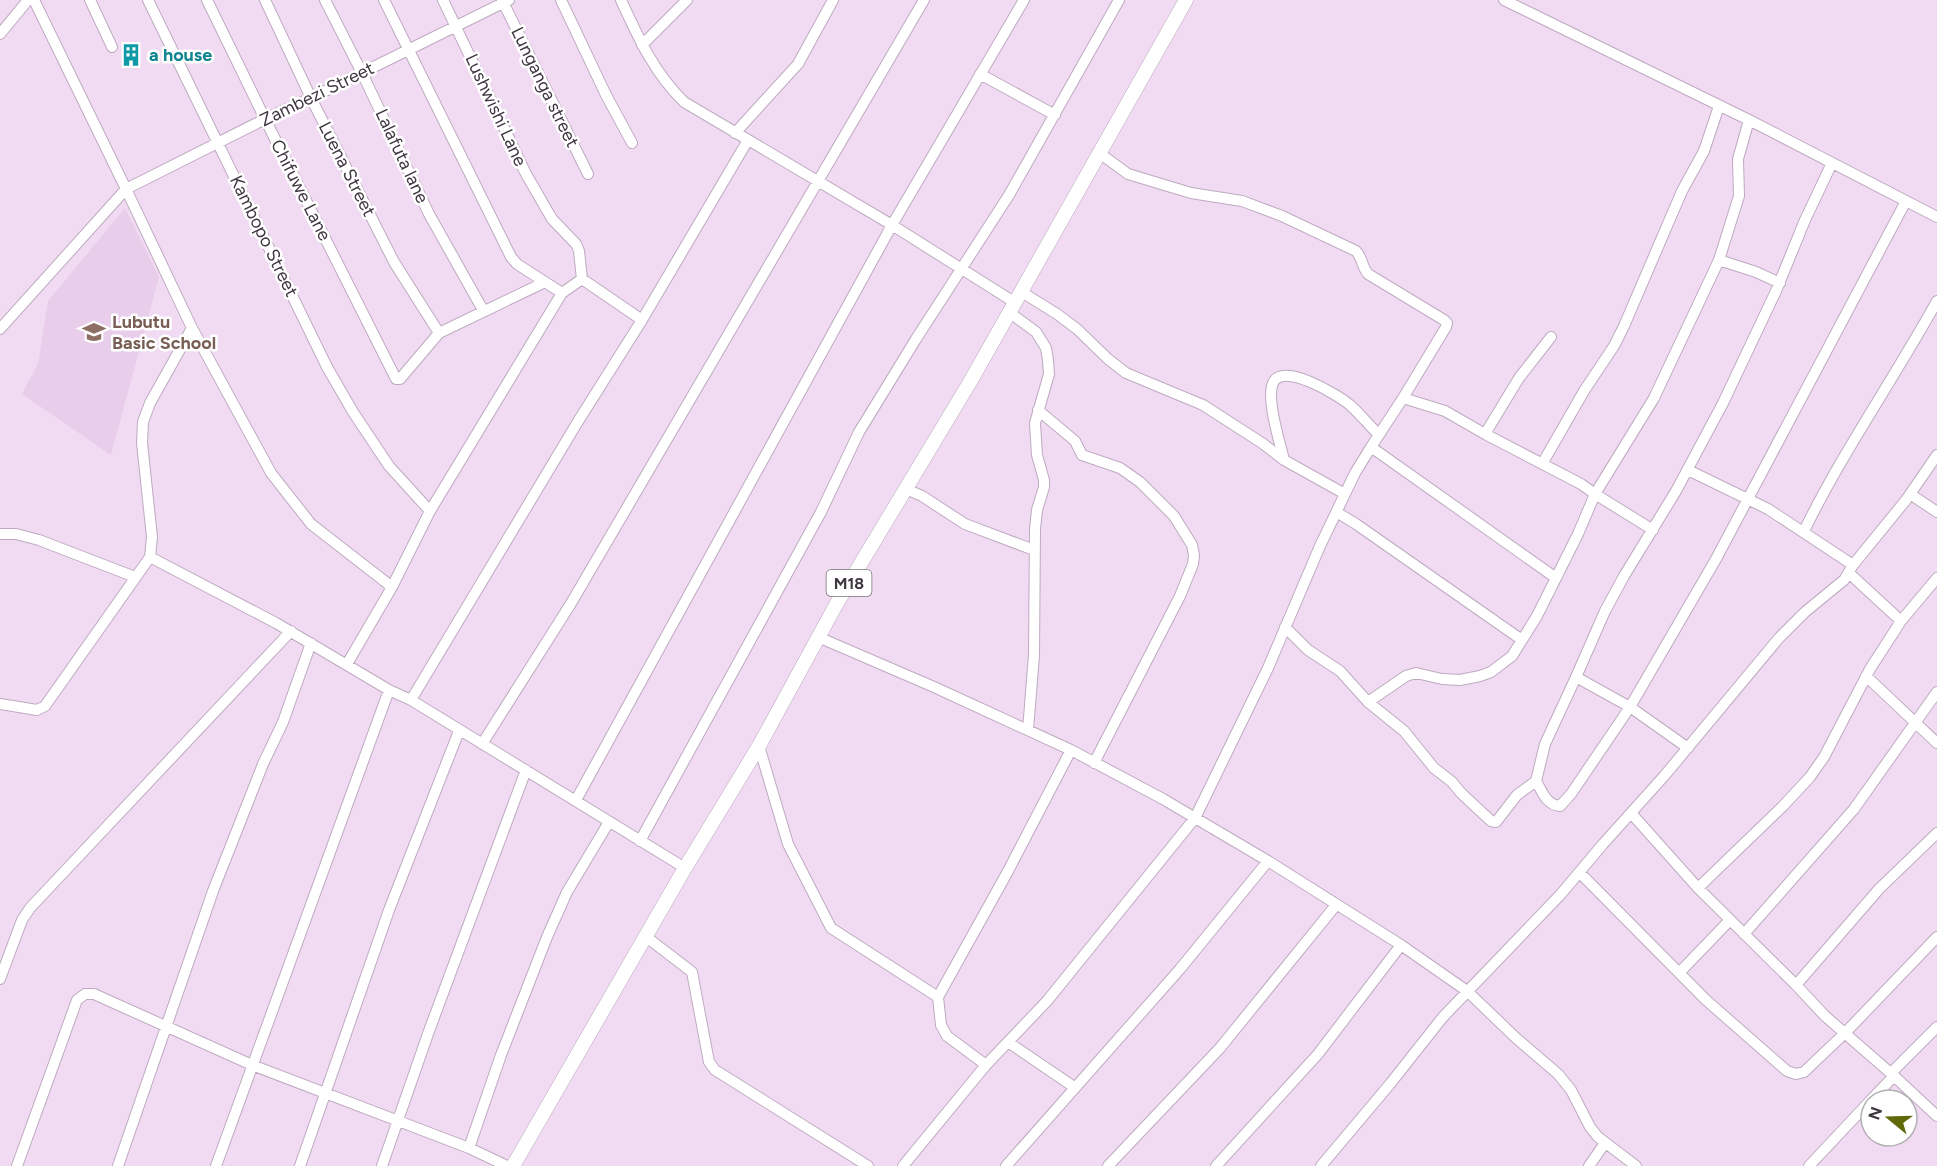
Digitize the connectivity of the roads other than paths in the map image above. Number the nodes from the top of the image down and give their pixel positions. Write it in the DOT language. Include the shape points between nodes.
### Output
graph roads {
  1 [pos="28,0"];
  2 [pos="34,0"];
  3 [pos="90,0"];
  4 [pos="148,0"];
  5 [pos="207,0"];
  6 [pos="265,0"];
  7 [pos="325,0"];
  8 [pos="384,0"];
  9 [pos="443,0"];
  10 [pos="561,0"];
  11 [pos="621,0"];
  12 [pos="687,0"];
  13 [pos="833,0"];
  14 [pos="1024,0"];
  15 [pos="1119,0"];
  16 [pos="1186,0"];
  17 [pos="1504,0"];
  18 [pos="504,1"];
  19 [pos="920,2"];
  20 [pos="455,25"];
  21 [pos="0,34"];
  22 [pos="642,45"];
  23 [pos="112,46"];
  24 [pos="408,48"];
  25 [pos="362,73"];
  26 [pos="980,74"];
  27 [pos="312,98"];
  28 [pos="1719,106"];
  29 [pos="1055,115"];
  30 [pos="265,119"];
  31 [pos="1749,120"];
  32 [pos="735,133"];
  33 [pos="748,140"];
  34 [pos="219,142"];
  35 [pos="632,143"];
  36 [pos="1098,152"];
  37 [pos="1832,163"];
  38 [pos="588,174"];
  39 [pos="817,180"];
  40 [pos="126,189"];
  41 [pos="1906,201"];
  42 [pos="1937,218"];
  43 [pos="892,225"];
  44 [pos="1719,260"];
  45 [pos="962,268"];
  46 [pos="582,279"];
  47 [pos="545,282"];
  48 [pos="1780,282"];
  49 [pos="562,292"];
  50 [pos="1937,301"];
  51 [pos="1014,302"];
  52 [pos="483,310"];
  53 [pos="642,320"];
  54 [pos="192,328"];
  55 [pos="0,329"];
  56 [pos="439,333"];
  57 [pos="1551,337"];
  58 [pos="1403,398"];
  59 [pos="1038,410"];
  60 [pos="1485,434"];
  61 [pos="1379,435"];
  62 [pos="1371,447"];
  63 [pos="1937,455"];
  64 [pos="1284,460"];
  65 [pos="1542,464"];
  66 [pos="1688,470"];
  67 [pos="906,489"];
  68 [pos="1345,494"];
  69 [pos="1594,494"];
  70 [pos="1910,494"];
  71 [pos="1748,499"];
  72 [pos="430,511"];
  73 [pos="1937,512"];
  74 [pos="1338,513"];
  75 [pos="1653,530"];
  76 [pos="1804,531"];
  77 [pos="0,534"];
  78 [pos="1034,550"];
  79 [pos="150,557"];
  80 [pos="1852,570"];
  81 [pos="135,577"];
  82 [pos="1556,578"];
  83 [pos="1937,578"];
  84 [pos="392,587"];
  85 [pos="1901,621"];
  86 [pos="1285,627"];
  87 [pos="291,631"];
  88 [pos="818,637"];
  89 [pos="1522,640"];
  90 [pos="311,643"];
  91 [pos="348,664"];
  92 [pos="1866,676"];
  93 [pos="1576,677"];
  94 [pos="389,690"];
  95 [pos="1937,692"];
  96 [pos="411,700"];
  97 [pos="1368,702"];
  98 [pos="0,704"];
  99 [pos="1630,707"];
  100 [pos="1915,724"];
  101 [pos="1028,730"];
  102 [pos="459,731"];
  103 [pos="1937,743"];
  104 [pos="482,744"];
  105 [pos="759,746"];
  106 [pos="1688,748"];
  107 [pos="1071,750"];
  108 [pos="1094,763"];
  109 [pos="526,770"];
  110 [pos="1536,781"];
  111 [pos="576,800"];
  112 [pos="1631,813"];
  113 [pos="1195,818"];
  114 [pos="609,822"];
  115 [pos="1937,833"];
  116 [pos="640,841"];
  117 [pos="1268,861"];
  118 [pos="685,868"];
  119 [pos="1580,873"];
  120 [pos="1698,888"];
  121 [pos="1336,905"];
  122 [pos="1730,920"];
  123 [pos="1744,934"];
  124 [pos="645,936"];
  125 [pos="1937,938"];
  126 [pos="1401,945"];
  127 [pos="1679,973"];
  128 [pos="0,980"];
  129 [pos="1796,985"];
  130 [pos="1467,991"];
  131 [pos="938,997"];
  132 [pos="168,1026"];
  133 [pos="1937,1027"];
  134 [pos="1845,1033"];
  135 [pos="1008,1042"];
  136 [pos="252,1065"];
  137 [pos="986,1065"];
  138 [pos="1893,1074"];
  139 [pos="1074,1087"];
  140 [pos="1881,1088"];
  141 [pos="326,1092"];
  142 [pos="1859,1113"];
  143 [pos="1937,1116"];
  144 [pos="398,1120"];
  145 [pos="1605,1143"];
  146 [pos="469,1148"];
  147 [pos="17,1166"];
  148 [pos="118,1166"];
  149 [pos="216,1166"];
  150 [pos="300,1166"];
  151 [pos="382,1166"];
  152 [pos="507,1166"];
  153 [pos="513,1166"];
  154 [pos="868,1166"];
  155 [pos="903,1166"];
  156 [pos="1006,1166"];
  157 [pos="1108,1166"];
  158 [pos="1216,1166"];
  159 [pos="1321,1166"];
  160 [pos="1588,1166"];
  161 [pos="1636,1166"];
  162 [pos="1809,1166"];
  1 -- 21 [label="street"];
  2 -- 40 [label="street"];
  3 -- 23 [label="street"];
  4 -- 34 [label="street, Kambopo Street"];
  5 -- 30 [label="street, Chifuwe Lane"];
  6 -- 27 [label="street, Luena Street"];
  7 -- 25 [label="street, Lalafuta lane"];
  8 -- 24 [label="street"];
  9 -- 20 [label="street, Lushwishi Lane"];
  10 -- 35 [label="street"];
  11 -- 22 [label="street"];
  12 -- 22 [label="street"];
  13 -- 32 [label="street" via="798,64"];
  14 -- 26 [label="street"];
  15 -- 29 [label="street"];
  16 -- 36 [label="main road, M18"];
  17 -- 28 [label="street"];
  18 -- 20 [label="street, Zambezi Street"];
  18 -- 38 [label="street, Lunganga street"];
  19 -- 39 [label="street"];
  20 -- 24 [label="street, Zambezi Street"];
  20 -- 46 [label="street, Lushwishi Lane" via="526,174 552,219 579,251"];
  22 -- 32 [label="street" via="679,97"];
  24 -- 25 [label="street, Zambezi Street"];
  24 -- 47 [label="street" via="511,258"];
  25 -- 27 [label="street, Zambezi Street"];
  25 -- 52 [label="street, Lalafuta lane" via="429,214"];
  26 -- 29 [label="street"];
  26 -- 43 [label="street"];
  27 -- 30 [label="street, Zambezi Street"];
  27 -- 56 [label="street, Luena Street" via="394,262"];
  28 -- 31 [label="street"];
  28 -- 65 [label="street" via="1704,151 1682,191 1624,326"];
  29 -- 45 [label="street"];
  30 -- 34 [label="street, Zambezi Street"];
  30 -- 56 [label="street, Chifuwe Lane" via="396,379"];
  31 -- 37 [label="street"];
  31 -- 44 [label="street" via="1738,159 1739,196"];
  32 -- 33 [label="street"];
  33 -- 39 [label="street"];
  33 -- 53 [label="street"];
  34 -- 40 [label="street, Zambezi Street"];
  34 -- 72 [label="street, Kambopo Street" via="327,367 389,466"];
  36 -- 51 [label="main road, M18"];
  36 -- 58 [label="street" via="1128,174 1191,193 1242,201 1356,251 1368,274 1444,320 1446,327"];
  37 -- 41 [label="street"];
  37 -- 48 [label="street"];
  39 -- 43 [label="street"];
  39 -- 104 [label="street" via="570,605"];
  40 -- 54 [label="street"];
  40 -- 55 [label="street"];
  41 -- 42 [label="street"];
  41 -- 71 [label="street"];
  43 -- 45 [label="street"];
  43 -- 111 [label="street"];
  44 -- 48 [label="street"];
  44 -- 69 [label="street" via="1654,398"];
  45 -- 51 [label="street"];
  45 -- 116 [label="street" via="859,432 821,512"];
  46 -- 49 [label="street"];
  46 -- 53 [label="street"];
  47 -- 49 [label="street"];
  47 -- 52 [label="street"];
  48 -- 66 [label="street"];
  49 -- 72 [label="street"];
  50 -- 76 [label="street" via="1851,443"];
  51 -- 59 [label="street" via="1046,348 1049,374"];
  51 -- 64 [label="street" via="1057,314 1126,373 1203,405"];
  51 -- 67 [label="main road, M18"];
  52 -- 56 [label="street"];
  53 -- 96 [label="street"];
  54 -- 79 [label="street" via="150,402 143,423"];
  54 -- 84 [label="street" via="271,473 311,524"];
  57 -- 60 [label="street" via="1519,378"];
  58 -- 60 [label="street" via="1445,411"];
  58 -- 61 [label="street"];
  59 -- 78 [label="street" via="1036,445 1044,487 1036,510"];
  59 -- 108 [label="street" via="1074,441 1082,455 1120,468 1140,482 1174,516 1194,555 1180,596"];
  60 -- 65 [label="street"];
  61 -- 62 [label="street"];
  61 -- 64 [label="street" via="1341,398 1299,378 1282,375 1275,378 1271,391"];
  62 -- 68 [label="street"];
  62 -- 82 [label="street"];
  63 -- 70 [label="street"];
  64 -- 68 [label="street"];
  65 -- 69 [label="street"];
  66 -- 71 [label="street"];
  66 -- 75 [label="street"];
  67 -- 78 [label="street" via="965,524"];
  67 -- 88 [label="main road, M18"];
  68 -- 74 [label="street"];
  69 -- 75 [label="street"];
  69 -- 82 [label="street"];
  70 -- 73 [label="street"];
  70 -- 80 [label="street"];
  71 -- 76 [label="street"];
  71 -- 99 [label="street"];
  72 -- 84 [label="street"];
  74 -- 86 [label="street"];
  74 -- 89 [label="street"];
  75 -- 93 [label="street" via="1605,611"];
  76 -- 80 [label="street"];
  77 -- 81 [label="street" via="39,540"];
  78 -- 101 [label="street" via="1034,655"];
  79 -- 81 [label="street"];
  79 -- 87 [label="street"];
  80 -- 85 [label="street"];
  80 -- 106 [label="street" via="1793,623"];
  81 -- 98 [label="street" via="45,706 37,710"];
  82 -- 89 [label="street"];
  83 -- 85 [label="street"];
  84 -- 91 [label="street"];
  85 -- 92 [label="street"];
  86 -- 97 [label="street" via="1308,650 1340,671"];
  86 -- 113 [label="street"];
  87 -- 90 [label="street"];
  87 -- 128 [label="street" via="30,908"];
  88 -- 101 [label="street"];
  88 -- 105 [label="main road, M18"];
  89 -- 97 [label="street" via="1512,656 1491,672 1451,680 1416,673"];
  90 -- 91 [label="street"];
  90 -- 132 [label="street" via="213,891"];
  91 -- 94 [label="street"];
  92 -- 100 [label="street"];
  92 -- 120 [label="street" via="1824,757 1809,777"];
  93 -- 99 [label="street"];
  93 -- 110 [label="street" via="1545,744"];
  94 -- 96 [label="street"];
  94 -- 136 [label="street"];
  95 -- 100 [label="street"];
  96 -- 102 [label="street"];
  97 -- 110 [label="street" via="1404,731 1434,768 1491,821 1496,822 1516,795"];
  99 -- 106 [label="street"];
  99 -- 110 [label="street" via="1586,775 1560,806 1547,799"];
  100 -- 103 [label="street"];
  100 -- 123 [label="street" via="1854,809"];
  101 -- 107 [label="street"];
  102 -- 104 [label="street"];
  102 -- 141 [label="street" via="389,910"];
  104 -- 109 [label="street"];
  105 -- 118 [label="main road, M18"];
  105 -- 131 [label="street" via="789,844 831,928"];
  106 -- 112 [label="street"];
  107 -- 108 [label="street"];
  107 -- 131 [label="street"];
  108 -- 113 [label="street"];
  109 -- 111 [label="street"];
  109 -- 144 [label="street"];
  111 -- 114 [label="street"];
  112 -- 119 [label="street"];
  112 -- 120 [label="street"];
  113 -- 117 [label="street"];
  113 -- 135 [label="street" via="1047,1001"];
  114 -- 116 [label="street"];
  114 -- 146 [label="street" via="567,892 501,1055"];
  115 -- 129 [label="street" via="1879,889"];
  116 -- 118 [label="street"];
  117 -- 121 [label="street"];
  117 -- 139 [label="street" via="1180,969"];
  118 -- 124 [label="main road, M18"];
  119 -- 127 [label="street"];
  119 -- 130 [label="street"];
  120 -- 122 [label="street"];
  121 -- 126 [label="street"];
  121 -- 157 [label="street" via="1220,1048"];
  122 -- 123 [label="street"];
  122 -- 127 [label="street"];
  123 -- 129 [label="street"];
  124 -- 153 [label="main road, M18"];
  124 -- 154 [label="street" via="692,972 709,1062 715,1070"];
  125 -- 134 [label="street"];
  126 -- 130 [label="street"];
  126 -- 158 [label="street" via="1318,1054"];
  127 -- 134 [label="street" via="1787,1071 1804,1072"];
  129 -- 134 [label="street"];
  130 -- 145 [label="street" via="1565,1082 1590,1126"];
  130 -- 159 [label="street"];
  131 -- 137 [label="street" via="947,1036"];
  132 -- 136 [label="street"];
  132 -- 147 [label="street" via="94,994 77,1000"];
  132 -- 148 [label="street"];
  133 -- 138 [label="street"];
  134 -- 138 [label="street"];
  135 -- 137 [label="street"];
  135 -- 139 [label="street"];
  136 -- 141 [label="street"];
  136 -- 149 [label="street"];
  137 -- 155 [label="street"];
  138 -- 140 [label="street"];
  138 -- 143 [label="street"];
  139 -- 156 [label="street"];
  141 -- 144 [label="street"];
  141 -- 150 [label="street"];
  142 -- 162 [label="street"];
  144 -- 146 [label="street"];
  144 -- 151 [label="street"];
  145 -- 160 [label="street"];
  145 -- 161 [label="street"];
  146 -- 152 [label="street"];
}
